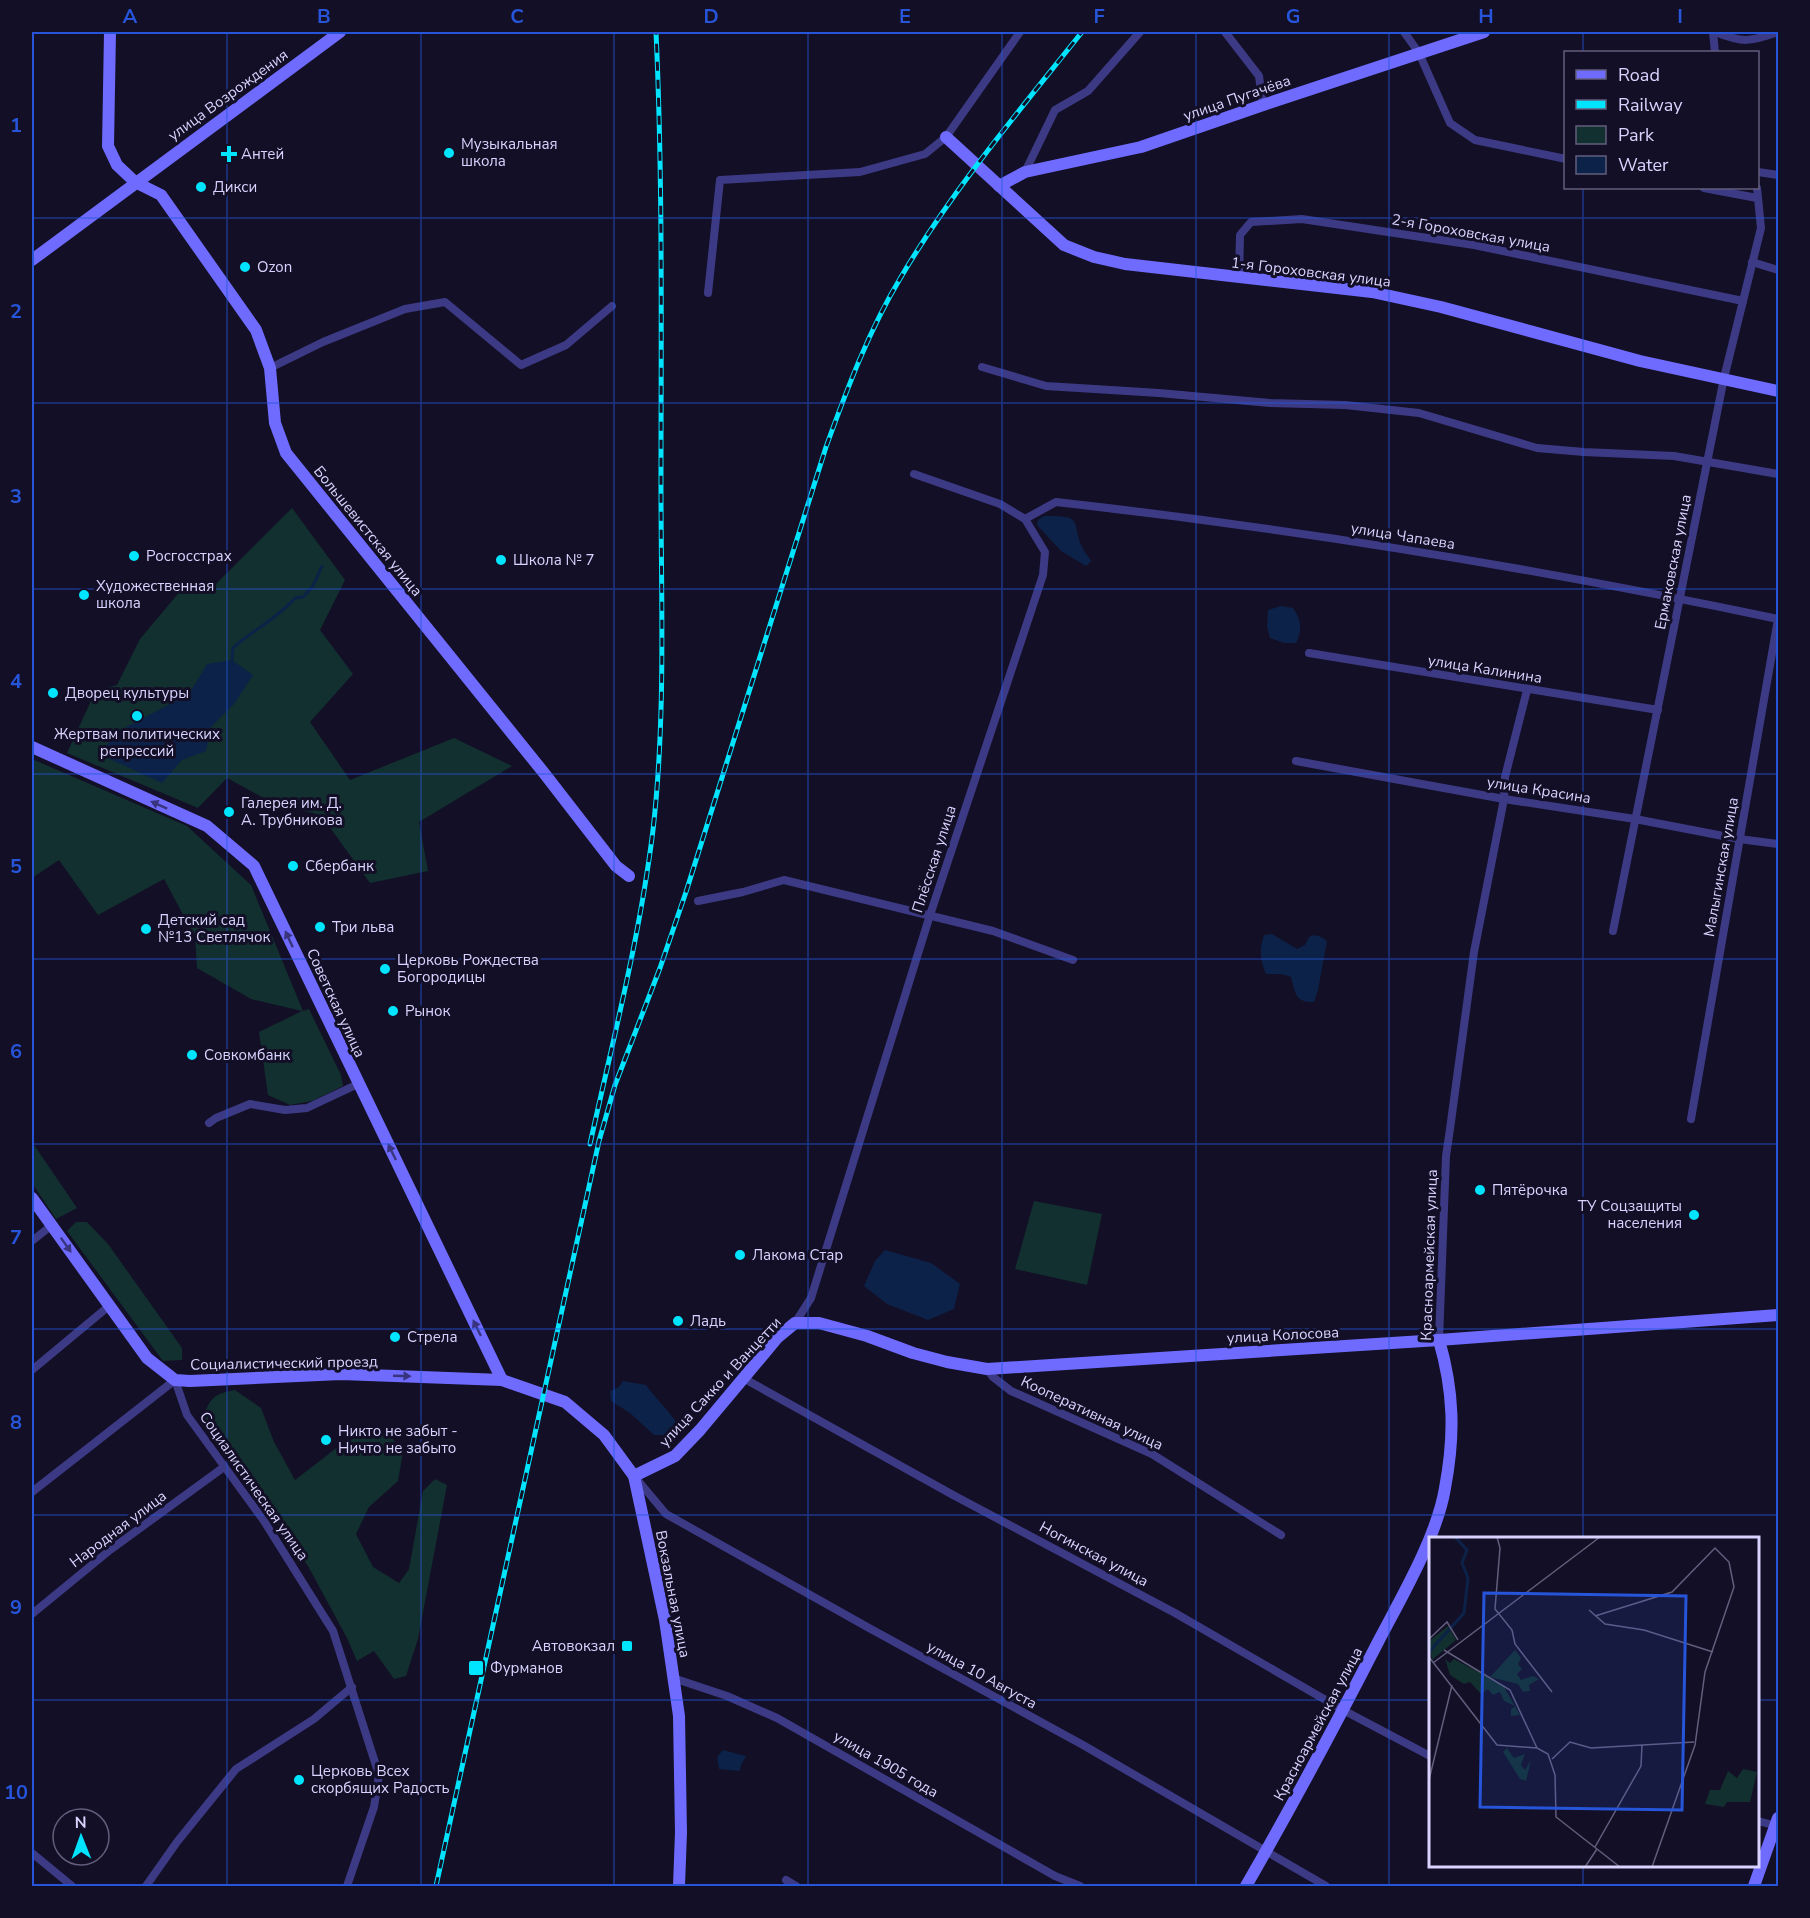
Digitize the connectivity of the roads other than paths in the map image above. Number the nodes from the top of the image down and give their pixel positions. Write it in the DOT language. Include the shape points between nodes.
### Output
graph roads {
  1 [pos="110,32"];
  2 [pos="340,32"];
  3 [pos="1020,32"];
  4 [pos="1140,32"];
  5 [pos="1225,32"];
  6 [pos="1404,32"];
  7 [pos="1484,32"];
  8 [pos="1714,32"];
  9 [pos="1779,32"];
  10 [pos="1715,51"];
  11 [pos="1419,53"];
  12 [pos="1263,105"];
  13 [pos="946,137"];
  14 [pos="1564,159"];
  15 [pos="1025,172"];
  16 [pos="1759,172"];
  17 [pos="1779,175"];
  18 [pos="135,182"];
  19 [pos="999,186"];
  20 [pos="1709,189"];
  21 [pos="1757,189"];
  22 [pos="1756,198"];
  23 [pos="32,260"];
  24 [pos="1752,262"];
  25 [pos="1779,270"];
  26 [pos="1239,278"];
  27 [pos="708,293"];
  28 [pos="1743,301"];
  29 [pos="612,306"];
  30 [pos="982,367"];
  31 [pos="270,368"];
  32 [pos="1724,378"];
  33 [pos="1779,391"];
  34 [pos="1707,462"];
  35 [pos="914,474"];
  36 [pos="1779,474"];
  37 [pos="1025,519"];
  38 [pos="1678,598"];
  39 [pos="1778,619"];
  40 [pos="1309,653"];
  41 [pos="1527,690"];
  42 [pos="1658,710"];
  43 [pos="32,747"];
  44 [pos="1296,761"];
  45 [pos="1504,799"];
  46 [pos="1635,819"];
  47 [pos="1739,839"];
  48 [pos="1779,844"];
  49 [pos="629,876"];
  50 [pos="698,901"];
  51 [pos="930,915"];
  52 [pos="1613,931"];
  53 [pos="1073,960"];
  54 [pos="358,1084"];
  55 [pos="1691,1119"];
  56 [pos="209,1124"];
  57 [pos="32,1198"];
  58 [pos="52,1225"];
  59 [pos="32,1241"];
  60 [pos="109,1306"];
  61 [pos="1779,1315"];
  62 [pos="795,1323"];
  63 [pos="1439,1340"];
  64 [pos="987,1369"];
  65 [pos="32,1370"];
  66 [pos="743,1378"];
  67 [pos="176,1380"];
  68 [pos="502,1380"];
  69 [pos="224,1467"];
  70 [pos="634,1476"];
  71 [pos="32,1492"];
  72 [pos="1281,1535"];
  73 [pos="1429,1537"];
  74 [pos="1429,1538"];
  75 [pos="32,1614"];
  76 [pos="673,1678"];
  77 [pos="352,1687"];
  78 [pos="1343,1710"];
  79 [pos="1429,1755"];
  80 [pos="1759,1821"];
  81 [pos="1778,1822"];
  82 [pos="1266,1852"];
  83 [pos="32,1853"];
  84 [pos="786,1880"];
  85 [pos="72,1887"];
  86 [pos="146,1887"];
  87 [pos="347,1887"];
  88 [pos="679,1887"];
  89 [pos="796,1887"];
  90 [pos="1080,1887"];
  91 [pos="1246,1887"];
  92 [pos="1326,1887"];
  93 [pos="1754,1887"];
  1 -- 18 [label="main road" via="108,146 117,165"];
  2 -- 18 [label="main road, улица Возрождения"];
  3 -- 13 [label="street"];
  4 -- 15 [label="street" via="1088,91 1055,110"];
  5 -- 12 [label="street" via="1259,76"];
  6 -- 11 [label="street"];
  7 -- 11 [label="main road, улица Пугачёва"];
  8 -- 9 [label="street" via="1735,40 1754,40"];
  8 -- 10 [label="street"];
  11 -- 12 [label="main road, улица Пугачёва"];
  11 -- 14 [label="street" via="1450,123 1476,140"];
  12 -- 15 [label="main road, улица Пугачёва" via="1141,147"];
  13 -- 19 [label="main road, 1-я Гороховская улица"];
  13 -- 27 [label="street" via="925,154 860,172 720,180"];
  15 -- 19 [label="main road, улица Пугачёва"];
  16 -- 17 [label="street"];
  18 -- 23 [label="main road, улица Возрождения"];
  18 -- 31 [label="main road, Большевистская улица" via="161,195 256,330"];
  19 -- 26 [label="main road, 1-я Гороховская улица" via="1064,245 1094,257"];
  20 -- 22 [label="street"];
  21 -- 22 [label="street, Ермаковская улица"];
  22 -- 24 [label="street, Ермаковская улица" via="1761,228"];
  24 -- 25 [label="street"];
  24 -- 28 [label="street, Ермаковская улица"];
  26 -- 28 [label="street, 2-я Гороховская улица" via="1240,235 1251,222 1302,219 1474,245"];
  26 -- 32 [label="main road, 1-я Гороховская улица" via="1372,292"];
  28 -- 32 [label="street, Ермаковская улица"];
  29 -- 31 [label="street" via="566,345 521,365 445,302 405,309"];
  30 -- 34 [label="street" via="1046,386 1419,413 1537,448 1674,456"];
  31 -- 49 [label="main road, Большевистская улица" via="275,423 286,453 616,866"];
  32 -- 33 [label="main road, 1-я Гороховская улица"];
  32 -- 34 [label="street, Ермаковская улица"];
  34 -- 36 [label="street"];
  34 -- 38 [label="street, Ермаковская улица"];
  35 -- 37 [label="street, Плёсская улица" via="1000,504"];
  37 -- 38 [label="street, улица Чапаева" via="1056,502 1171,515 1278,529"];
  37 -- 51 [label="street, Плёсская улица" via="1045,552 1043,575"];
  38 -- 39 [label="street, улица Чапаева"];
  38 -- 42 [label="street, Ермаковская улица"];
  39 -- 47 [label="street, Малыгинская улица"];
  40 -- 41 [label="street, улица Калинина"];
  41 -- 42 [label="street, улица Калинина"];
  41 -- 45 [label="street, Красноармейская улица" via="1505,777"];
  42 -- 46 [label="street, Ермаковская улица"];
  54 -- 43 [label="main road, Советская улица, one-way" via="254,866 207,826"];
  44 -- 45 [label="street, улица Красина"];
  45 -- 46 [label="street, улица Красина"];
  45 -- 63 [label="street, Красноармейская улица" via="1474,952 1446,1156"];
  46 -- 47 [label="street, улица Красина"];
  46 -- 52 [label="street, Ермаковская улица"];
  47 -- 48 [label="street, улица Красина"];
  47 -- 55 [label="street, Малыгинская улица"];
  50 -- 51 [label="street" via="784,880"];
  51 -- 53 [label="street" via="993,931"];
  51 -- 62 [label="street, Плёсская улица" via="811,1298"];
  54 -- 56 [label="street" via="307,1108 285,1110 250,1104"];
  68 -- 54 [label="main road, Советская улица, one-way"];
  57 -- 58 [label="main road"];
  58 -- 59 [label="street"];
  58 -- 60 [label="main road, one-way"];
  60 -- 65 [label="street"];
  60 -- 67 [label="main road" via="147,1358"];
  61 -- 63 [label="main road, улица Колосова"];
  62 -- 64 [label="main road, улица Колосова" via="819,1323 913,1353"];
  62 -- 66 [label="main road, улица Сакко и Ванцетти"];
  63 -- 64 [label="main road, улица Колосова"];
  63 -- 73 [label="main road, Красноармейская улица" via="1452,1402 1451,1445 1445,1490"];
  64 -- 72 [label="street, Кооперативная улица" via="1011,1391 1152,1454"];
  66 -- 70 [label="main road, улица Сакко и Ванцетти" via="675,1456"];
  66 -- 78 [label="street, Ногинская улица" via="1175,1613"];
  67 -- 68 [label="main road, Социалистический проезд, one-way" via="341,1374"];
  67 -- 69 [label="street, Социалистическая улица" via="187,1415"];
  67 -- 71 [label="street"];
  68 -- 70 [label="main road, Вокзальная улица" via="565,1402 604,1435"];
  69 -- 75 [label="street, Народная улица" via="110,1550"];
  69 -- 77 [label="street, Социалистическая улица" via="264,1521 333,1631"];
  70 -- 76 [label="main road, Вокзальная улица" via="665,1620"];
  70 -- 82 [label="street, улица 10 Августа" via="666,1514 1083,1745"];
  74 -- 78 [label="main road, Красноармейская улица"];
  76 -- 88 [label="main road, Вокзальная улица" via="679,1716"];
  76 -- 90 [label="street, улица 1905 года" via="777,1718"];
  77 -- 86 [label="street" via="314,1719 236,1769"];
  77 -- 87 [label="street, Социалистическая улица" via="379,1775 374,1807"];
  78 -- 79 [label="street, Ногинская улица"];
  78 -- 82 [label="main road, Красноармейская улица"];
  80 -- 81 [label="street"];
  81 -- 93 [label="main road"];
  82 -- 91 [label="main road, Красноармейская улица"];
  82 -- 92 [label="street, улица 10 Августа"];
  83 -- 85 [label="street"];
  84 -- 89 [label="street"];
}
